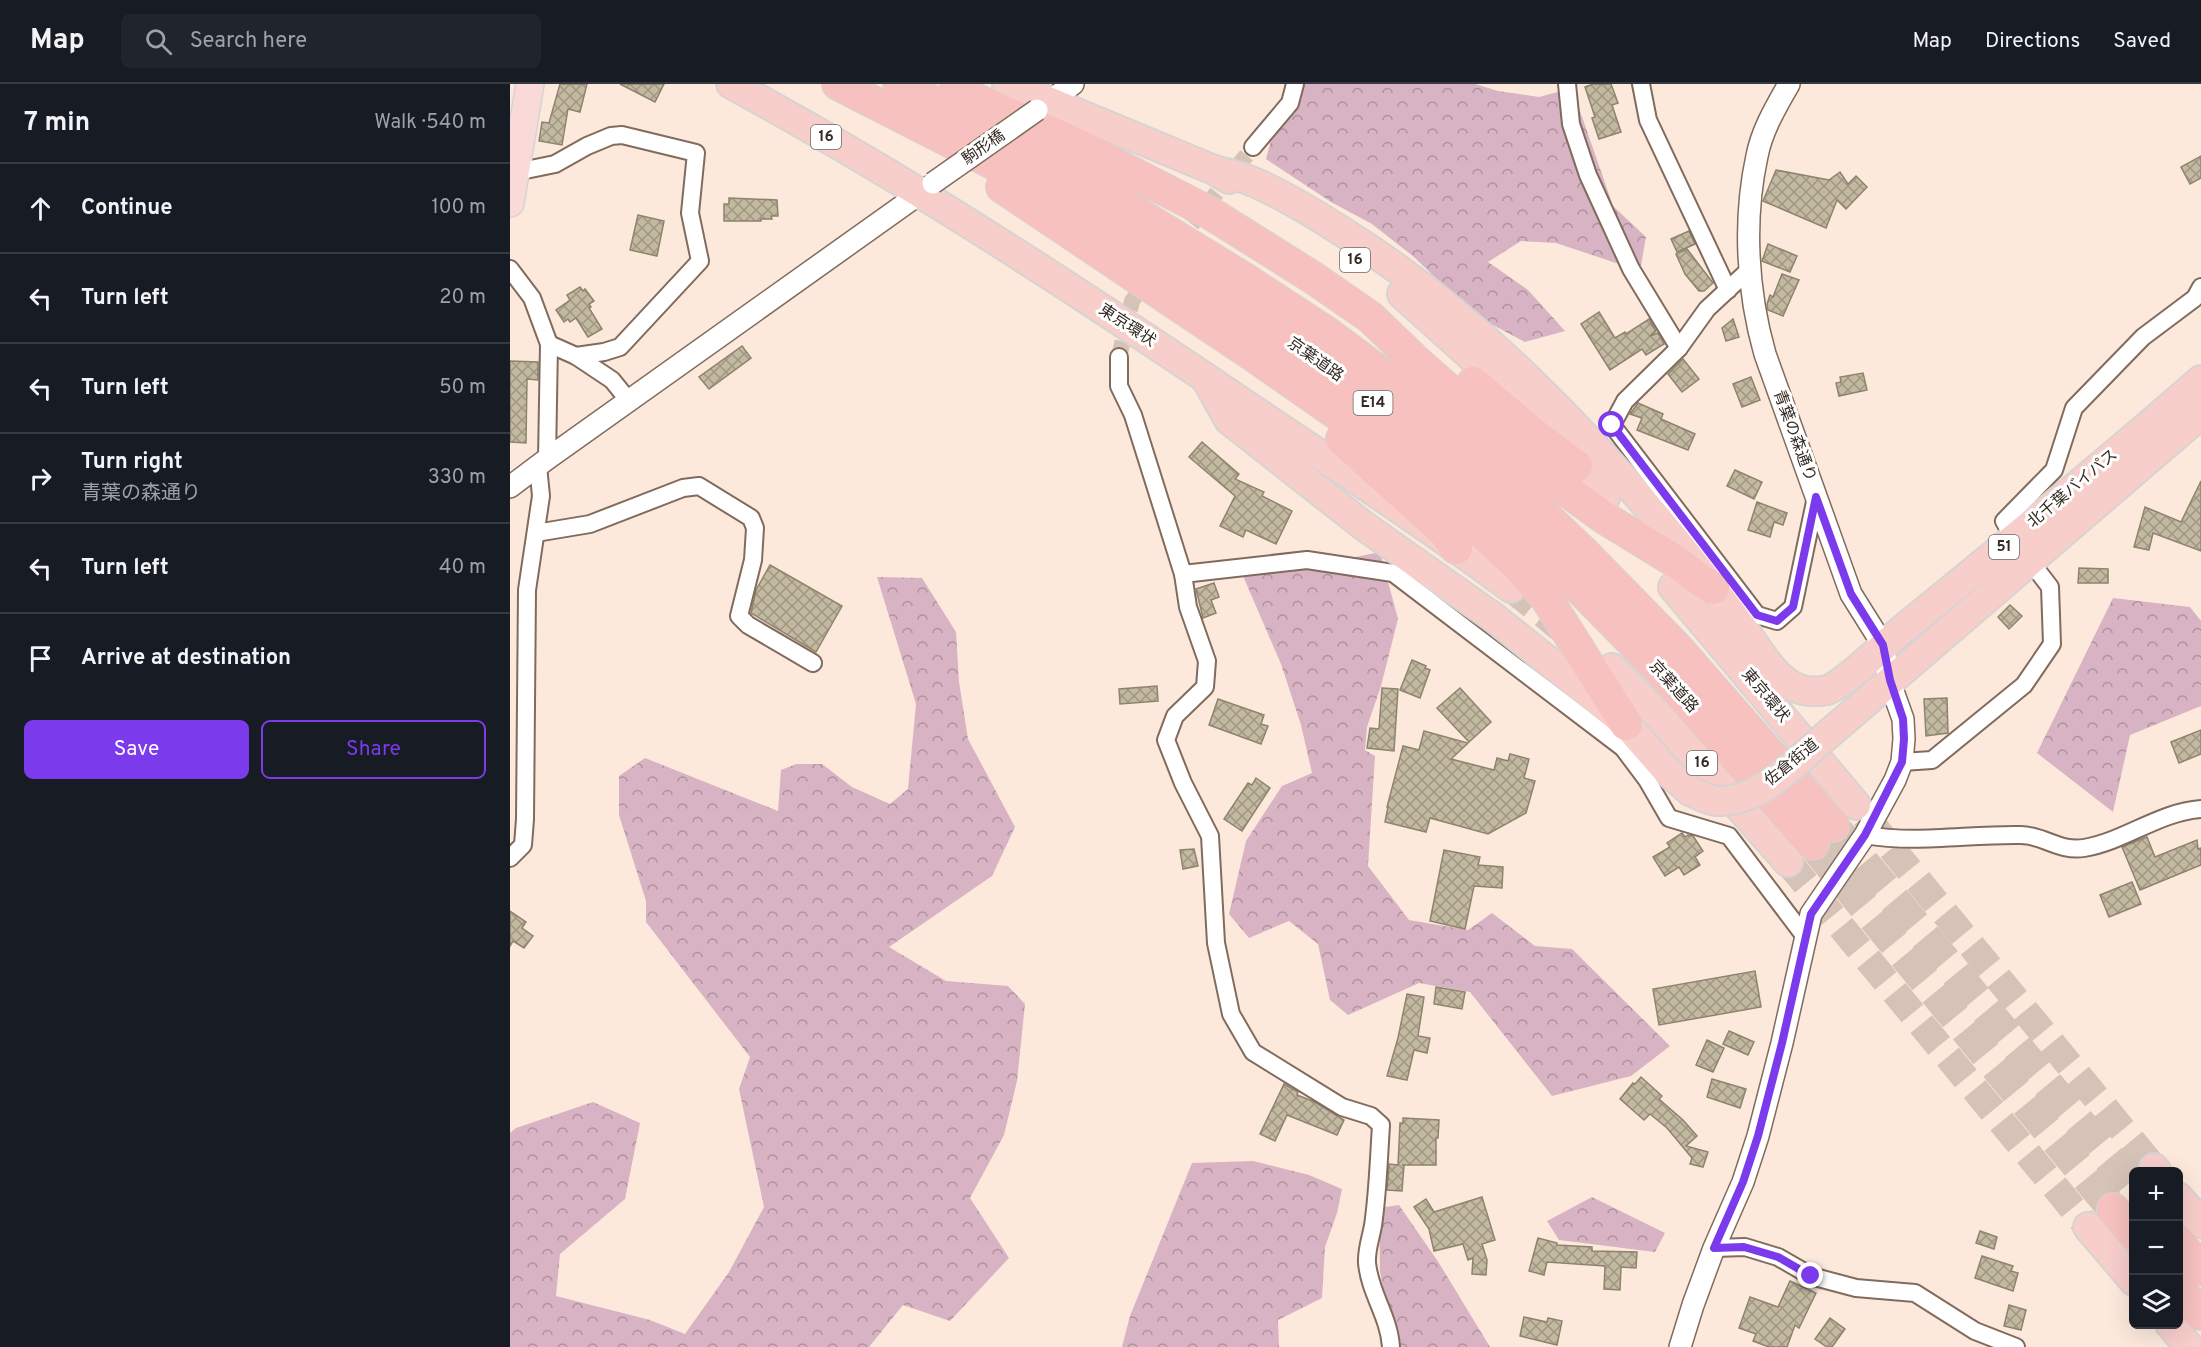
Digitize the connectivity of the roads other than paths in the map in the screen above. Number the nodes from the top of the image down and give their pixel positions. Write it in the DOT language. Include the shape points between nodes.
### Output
graph roads {
  1 [pos="530,84"];
  2 [pos="731,84"];
  3 [pos="838,84"];
  4 [pos="899,84"];
  5 [pos="940,84"];
  6 [pos="1007,84"];
  7 [pos="1073,84"];
  8 [pos="1295,84"];
  9 [pos="1567,84"];
  10 [pos="1641,84"];
  11 [pos="1789,84"];
  12 [pos="1042,106"];
  13 [pos="923,126"];
  14 [pos="1253,147"];
  15 [pos="1214,170"];
  16 [pos="513,171"];
  17 [pos="927,188"];
  18 [pos="510,203"];
  19 [pos="510,269"];
  20 [pos="1750,269"];
  21 [pos="2201,287"];
  22 [pos="1728,290"];
  23 [pos="1370,317"];
  24 [pos="549,344"];
  25 [pos="1679,348"];
  26 [pos="576,356"];
  27 [pos="1119,357"];
  28 [pos="1206,378"];
  29 [pos="2201,380"];
  30 [pos="1291,382"];
  31 [pos="629,401"];
  32 [pos="2201,414"];
  33 [pos="542,462"];
  34 [pos="1576,466"];
  35 [pos="510,487"];
  36 [pos="1816,497"];
  37 [pos="1605,498"];
  38 [pos="536,533"];
  39 [pos="1456,548"];
  40 [pos="2022,550"];
  41 [pos="1183,574"];
  42 [pos="1673,587"];
  43 [pos="1511,588"];
  44 [pos="1713,588"];
  45 [pos="527,644"];
  46 [pos="1883,645"];
  47 [pos="510,653"];
  48 [pos="813,663"];
  49 [pos="1612,668"];
  50 [pos="1890,680"];
  51 [pos="518,682"];
  52 [pos="1626,724"];
  53 [pos="1825,737"];
  54 [pos="1902,762"];
  55 [pos="1856,805"];
  56 [pos="2201,809"];
  57 [pos="1865,835"];
  58 [pos="1811,844"];
  59 [pos="510,858"];
  60 [pos="1806,938"];
  61 [pos="2183,1203"];
  62 [pos="2100,1218"];
  63 [pos="2201,1223"];
  64 [pos="2129,1232"];
  65 [pos="1714,1248"];
  66 [pos="2183,1248"];
  67 [pos="2201,1269"];
  68 [pos="2130,1275"];
  69 [pos="2183,1294"];
  70 [pos="2201,1314"];
  71 [pos="2174,1329"];
  72 [pos="1391,1347"];
  73 [pos="1680,1347"];
  74 [pos="2016,1347"];
  75 [pos="2189,1347"];
  1 -- 16 [label="main road"];
  2 -- 17 [label="highway, 東京環状 / 16"];
  3 -- 13 [label="highway, 京葉道路 / E14"];
  4 -- 58 [label="highway, 京葉道路 / E14" via="1088,183 1243,278 1389,379 1503,476 1678,649"];
  5 -- 23 [label="highway" via="1080,146 1210,213"];
  6 -- 12 [label="highway, 16"];
  7 -- 12 [label="street, 駒形橋"];
  8 -- 14 [label="street" via="1290,103"];
  9 -- 25 [label="street" via="1571,124 1588,175 1631,269"];
  10 -- 22 [label="street" via="1648,120"];
  11 -- 20 [label="street, 青葉の森通り" via="1766,126 1757,155"];
  12 -- 15 [label="highway, 16"];
  12 -- 17 [label="street, 駒形橋, bridge"];
  13 -- 30 [label="highway" via="950,154"];
  13 -- 58 [label="highway, 京葉道路 / E14" via="1061,198 1194,278 1352,386 1465,479 1543,551 1654,665"];
  15 -- 34 [label="highway, 16" via="1329,242 1407,298 1530,409"];
  15 -- 44 [label="highway" via="1246,179 1312,213 1371,249 1449,309 1591,442"];
  16 -- 18 [label="main road"];
  16 -- 26 [label="street" via="555,164 611,136 622,135 696,153 690,213 700,261 620,347"];
  17 -- 28 [label="highway, 東京環状 / 16"];
  17 -- 31 [label="street, 駒形橋"];
  19 -- 24 [label="street" via="532,298"];
  20 -- 22 [label="street"];
  20 -- 36 [label="street, 青葉の森通り" via="1762,344"];
  21 -- 40 [label="street" via="2195,298 2143,337 2074,408 2054,470 2004,521"];
  22 -- 25 [label="street" via="1707,309"];
  23 -- 34 [label="highway" via="1430,346"];
  23 -- 44 [label="highway" via="1548,477"];
  24 -- 26 [label="street"];
  24 -- 33 [label="street"];
  25 -- 36 [label="street" via="1625,401 1612,425 1757,615 1777,621 1793,607"];
  26 -- 31 [label="street" via="612,380"];
  27 -- 41 [label="street" via="1119,386 1133,416"];
  28 -- 39 [label="highway, 東京環状 / 16"];
  28 -- 52 [label="highway" via="1229,420 1364,526 1493,617"];
  29 -- 40 [label="highway, 北千葉バイパス / 51"];
  30 -- 39 [label="highway" via="1349,447 1445,532"];
  30 -- 52 [label="highway" via="1369,436 1518,566 1562,620"];
  31 -- 33 [label="street, 駒形橋"];
  32 -- 40 [label="highway, 北千葉バイパス / 51"];
  33 -- 35 [label="street, 駒形橋"];
  33 -- 38 [label="street"];
  34 -- 37 [label="highway, 16"];
  36 -- 46 [label="street, 青葉の森通り" via="1851,594"];
  38 -- 45 [label="street" via="527,590"];
  38 -- 48 [label="street" via="590,524 683,488 699,486 751,518 755,528 753,560 739,616"];
  39 -- 43 [label="highway, 東京環状 / 16"];
  40 -- 46 [label="highway, 北千葉バイパス / 51"];
  40 -- 50 [label="highway, 北千葉バイパス / 51"];
  40 -- 54 [label="street" via="2050,586 2052,644 2024,685 1932,760"];
  41 -- 60 [label="street" via="1307,560 1393,573 1623,748 1669,818 1730,836"];
  41 -- 72 [label="street" via="1188,607 1207,661 1205,687 1175,716 1166,740 1210,836 1216,943 1231,1014 1253,1052 1342,1107 1371,1116 1381,1125 1367,1262 1375,1295 1389,1327"];
  42 -- 55 [label="highway, 東京環状"];
  44 -- 46 [label="highway, 北千葉バイパス / 51" via="1777,674 1797,689 1825,690 1839,684"];
  45 -- 47 [label="street"];
  45 -- 51 [label="street"];
  46 -- 50 [label="street, 青葉の森通り"];
  49 -- 58 [label="highway, 16" via="1659,715"];
  50 -- 53 [label="highway, 北千葉バイパス / 51"];
  50 -- 54 [label="street, 青葉の森通り" via="1903,719"];
  51 -- 59 [label="street" via="525,819 523,845"];
  52 -- 53 [label="highway, 佐倉街道 / 51, bridge" via="1690,791 1715,801 1756,791"];
  54 -- 57 [label="street, 青葉の森通り"];
  56 -- 57 [label="street" via="2147,823 2083,848 2065,849 2024,835 1894,840"];
  57 -- 60 [label="street, 青葉の森通り" via="1811,914"];
  60 -- 65 [label="street, 青葉の森通り" via="1758,1136"];
  61 -- 63 [label="highway"];
  62 -- 64 [label="highway"];
  62 -- 68 [label="highway"];
  65 -- 73 [label="street, 青葉の森通り"];
  65 -- 74 [label="street" via="1744,1247 1778,1257 1811,1276 1856,1288 1915,1293 1976,1331"];
  66 -- 67 [label="highway"];
  69 -- 70 [label="highway"];
  71 -- 75 [label="highway"];
}
